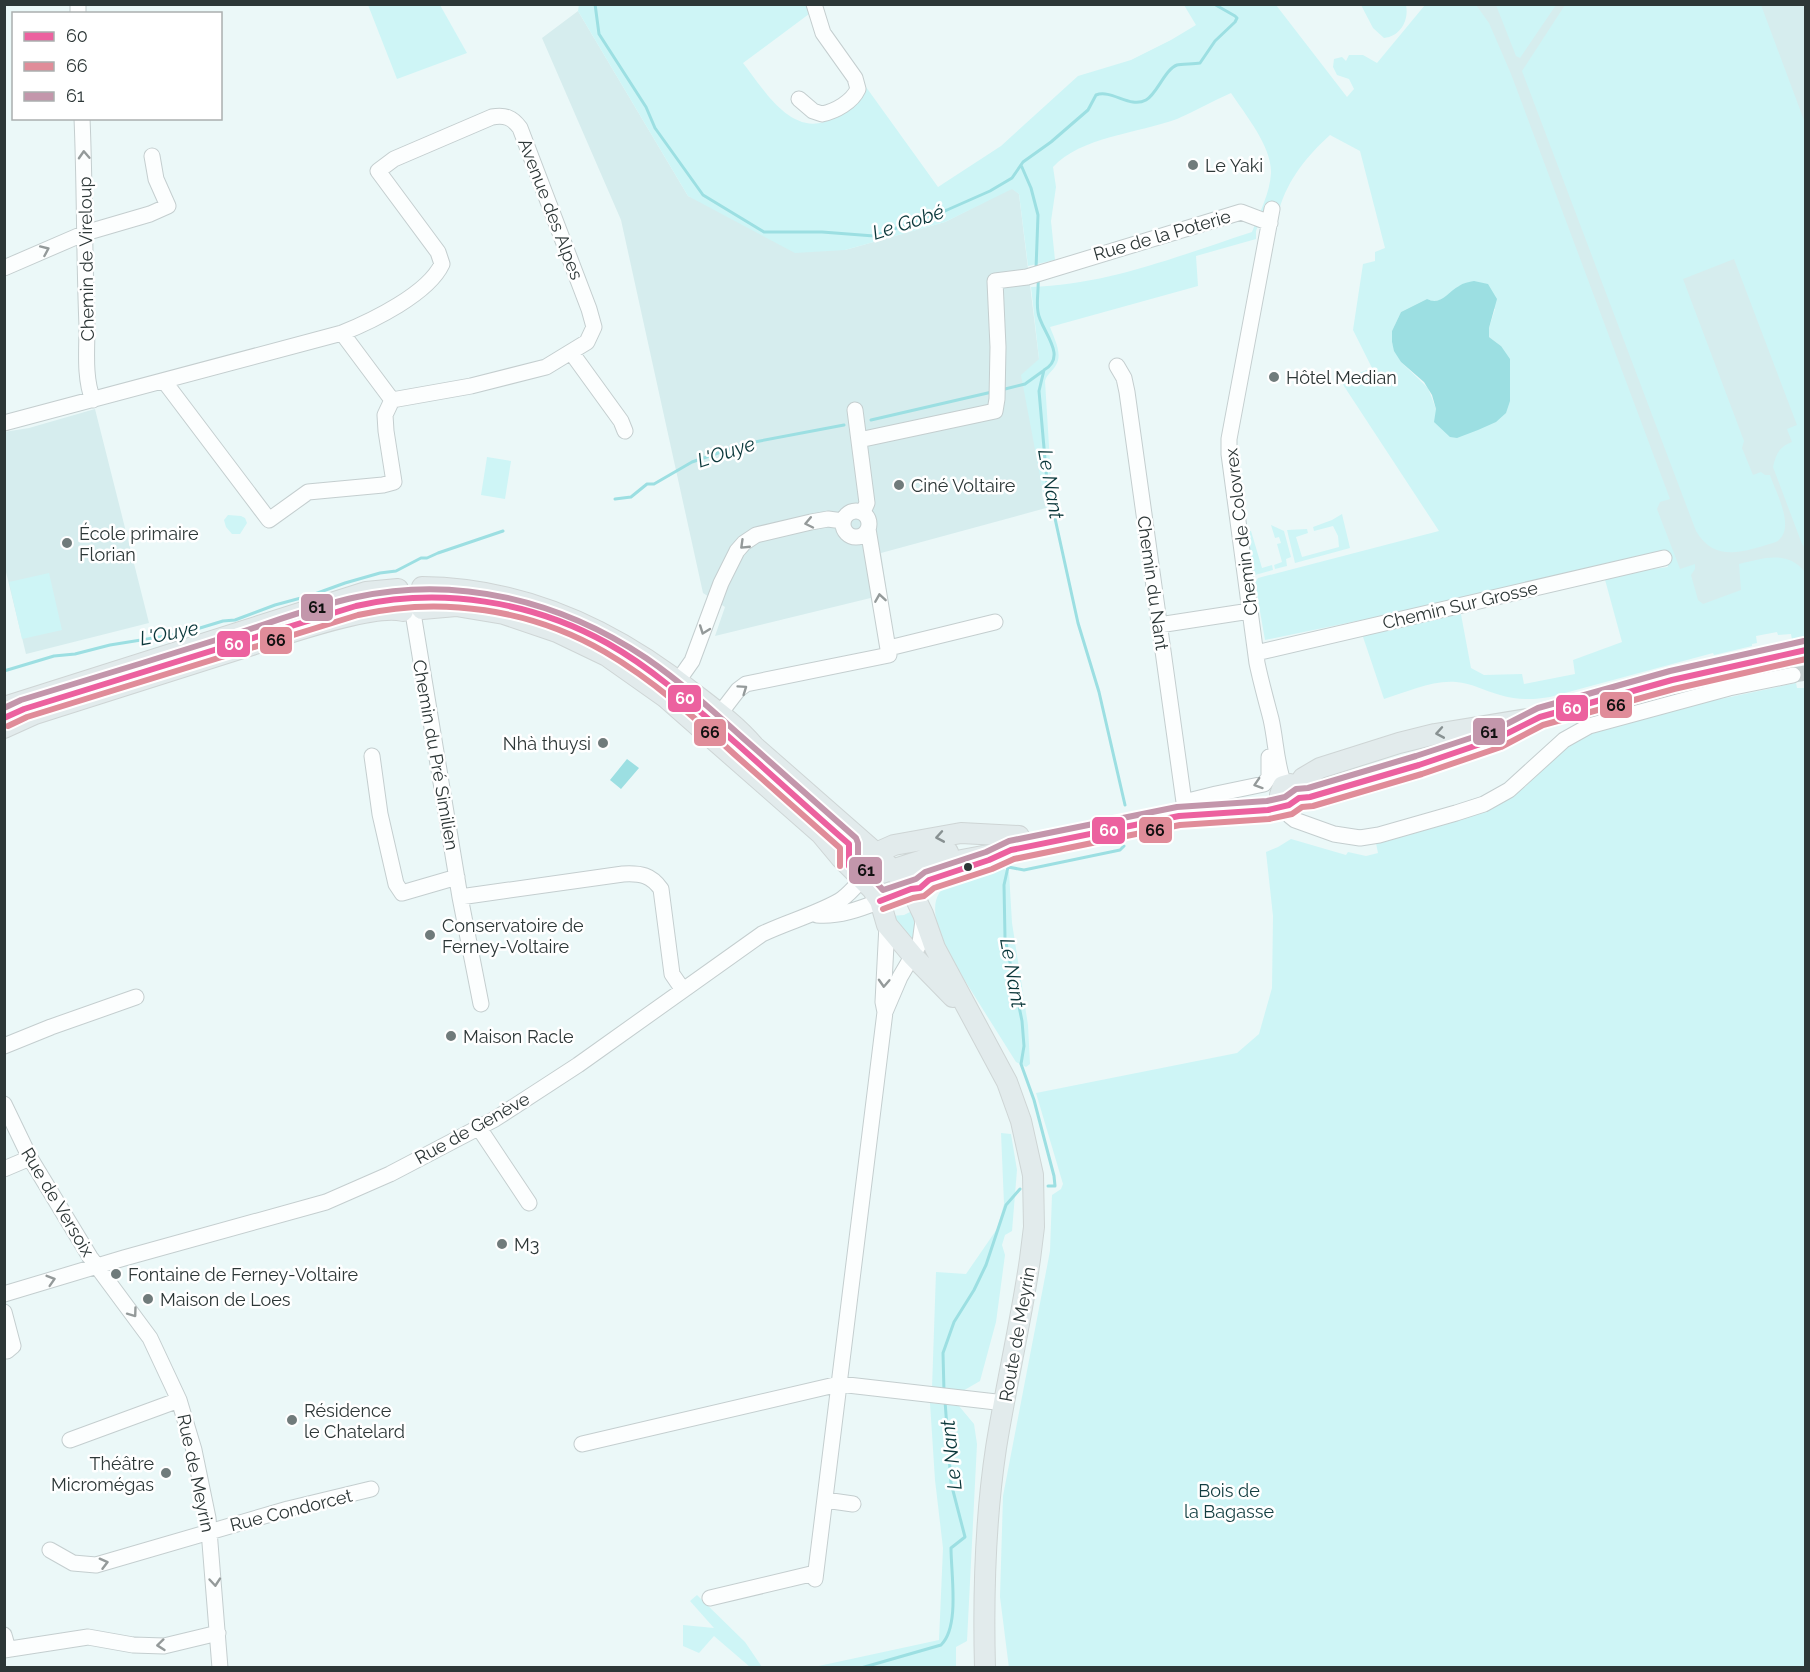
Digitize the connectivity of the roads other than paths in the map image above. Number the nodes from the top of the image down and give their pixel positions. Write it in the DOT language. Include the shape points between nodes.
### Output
graph roads {
  1 [pos="814,4"];
  2 [pos="799,99"];
  3 [pos="82,120"];
  4 [pos="152,156"];
  5 [pos="1271,216"];
  6 [pos="85,233"];
  7 [pos="4,268"];
  8 [pos="342,333"];
  9 [pos="571,352"];
  10 [pos="1117,366"];
  11 [pos="164,381"];
  12 [pos="93,400"];
  13 [pos="392,400"];
  14 [pos="855,410"];
  15 [pos="4,423"];
  16 [pos="625,431"];
  17 [pos="859,440"];
  18 [pos="863,512"];
  19 [pos="843,520"];
  20 [pos="868,530"];
  21 [pos="1664,558"];
  22 [pos="422,586"];
  23 [pos="398,589"];
  24 [pos="413,611"];
  25 [pos="1250,611"];
  26 [pos="995,622"];
  27 [pos="1159,625"];
  28 [pos="889,652"];
  29 [pos="1791,652"];
  30 [pos="1256,654"];
  31 [pos="1793,675"];
  32 [pos="678,681"];
  33 [pos="665,697"];
  34 [pos="4,707"];
  35 [pos="720,714"];
  36 [pos="4,728"];
  37 [pos="705,733"];
  38 [pos="1273,734"];
  39 [pos="372,756"];
  40 [pos="1289,794"];
  41 [pos="1184,802"];
  42 [pos="1019,836"];
  43 [pos="876,853"];
  44 [pos="894,870"];
  45 [pos="457,878"];
  46 [pos="863,879"];
  47 [pos="910,889"];
  48 [pos="460,897"];
  49 [pos="880,901"];
  50 [pos="923,914"];
  51 [pos="811,915"];
  52 [pos="887,925"];
  53 [pos="913,956"];
  54 [pos="683,990"];
  55 [pos="136,997"];
  56 [pos="481,1004"];
  57 [pos="885,1012"];
  58 [pos="969,1014"];
  59 [pos="4,1046"];
  60 [pos="4,1104"];
  61 [pos="479,1128"];
  62 [pos="30,1158"];
  63 [pos="4,1169"];
  64 [pos="529,1203"];
  65 [pos="97,1266"];
  66 [pos="4,1294"];
  67 [pos="4,1312"];
  68 [pos="7,1351"];
  69 [pos="839,1384"];
  70 [pos="179,1400"];
  71 [pos="1005,1403"];
  72 [pos="70,1440"];
  73 [pos="582,1444"];
  74 [pos="371,1490"];
  75 [pos="825,1500"];
  76 [pos="853,1504"];
  77 [pos="209,1531"];
  78 [pos="50,1550"];
  79 [pos="73,1563"];
  80 [pos="57,1570"];
  81 [pos="710,1598"];
  82 [pos="218,1632"];
  83 [pos="6,1645"];
  84 [pos="220,1668"];
  85 [pos="985,1668"];
  1 -- 2 [label="street" via="823,33 855,78 858,89 846,103 822,114"];
  6 -- 3 [label="street, Chemin de Vireloup, one-way"];
  4 -- 6 [label="street" via="168,206"];
  5 -- 17 [label="street, Rue de la Poterie" via="1241,212 1027,277 995,281 995,411"];
  5 -- 25 [label="street, Chemin de Colovrex" via="1229,454"];
  7 -- 6 [label="street, one-way"];
  6 -- 12 [label="street, Chemin de Vireloup" via="89,385"];
  8 -- 9 [label="street, Avenue des Alpes" via="379,317 428,283 442,264 438,252 378,171 394,159 501,116 515,120 520,128 589,309 594,327 587,342"];
  8 -- 11 [label="street, Avenue des Alpes"];
  8 -- 13 [label="street"];
  9 -- 13 [label="street, Avenue des Alpes" via="546,367 522,374"];
  9 -- 16 [label="street"];
  10 -- 27 [label="street, Chemin du Nant" via="1127,392"];
  11 -- 12 [label="street, Avenue des Alpes"];
  11 -- 13 [label="street" via="269,520 308,492 394,482 385,423"];
  12 -- 15 [label="street, Avenue des Alpes"];
  14 -- 17 [label="street"];
  17 -- 18 [label="street" via="867,503"];
  18 -- 19 [label="street" via="854,510"];
  18 -- 20 [label="street" via="869,521"];
  19 -- 20 [label="street" via="850,536 862,536"];
  19 -- 32 [label="street, one-way" via="828,519 763,533 744,543 721,583 695,655"];
  28 -- 20 [label="street, one-way"];
  21 -- 30 [label="street, Chemin Sur Grosse"];
  22 -- 23 [label="main road" via="411,582"];
  22 -- 24 [label="main road" via="426,598"];
  22 -- 32 [label="main road, Route de Meyrin" via="490,594 559,613 616,640"];
  23 -- 24 [label="main road" via="396,603"];
  23 -- 34 [label="main road" via="366,592"];
  24 -- 33 [label="main road" via="447,606 473,608 557,632 608,656"];
  24 -- 36 [label="main road" via="364,614 300,630 35,714"];
  24 -- 45 [label="street, Chemin du Pré Similien"];
  25 -- 27 [label="street"];
  25 -- 30 [label="street, Chemin de Colovrex"];
  26 -- 28 [label="street"];
  27 -- 41 [label="street, Chemin du Nant"];
  35 -- 28 [label="street, one-way" via="746,684"];
  29 -- 40 [label="main road" via="1539,717 1399,743 1320,768"];
  30 -- 38 [label="street, Chemin de Colovrex"];
  31 -- 40 [label="street" via="1689,698 1590,726 1564,740 1495,799 1379,835 1360,838 1334,834 1295,820 1290,816"];
  32 -- 33 [label="street"];
  32 -- 35 [label="main road, Route de Meyrin"];
  33 -- 37 [label="main road"];
  35 -- 37 [label="street"];
  35 -- 43 [label="main road, Route de Meyrin"];
  37 -- 46 [label="main road" via="821,834"];
  38 -- 40 [label="street, Chemin de Colovrex" via="1280,774"];
  38 -- 41 [label="street, one-way" via="1266,783"];
  39 -- 45 [label="street" via="380,814 396,884 402,893"];
  40 -- 41 [label="main road" via="1250,803"];
  40 -- 47 [label="main road" via="1268,810 1179,816 952,861 933,868"];
  41 -- 42 [label="main road"];
  42 -- 43 [label="main road, one-way" via="961,833 894,845"];
  42 -- 44 [label="main road" via="951,851"];
  43 -- 44 [label="main road, Route de Meyrin"];
  44 -- 46 [label="main road"];
  44 -- 47 [label="main road, Route de Meyrin"];
  45 -- 48 [label="street, Chemin du Pré Similien"];
  46 -- 49 [label="main road"];
  46 -- 51 [label="street, Rue de Genève" via="839,901"];
  47 -- 49 [label="main road"];
  47 -- 50 [label="main road, Route de Meyrin"];
  48 -- 54 [label="street" via="623,874 647,875 661,889 672,974"];
  48 -- 56 [label="street, Chemin du Pré Similien"];
  49 -- 51 [label="street, Rue de Genève" via="828,916"];
  49 -- 52 [label="main road, Route de Meyrin"];
  50 -- 53 [label="street" via="921,937"];
  50 -- 58 [label="main road, Route de Meyrin" via="935,948"];
  51 -- 54 [label="street, Rue de Genève" via="762,934"];
  52 -- 53 [label="main road, Route de Meyrin"];
  52 -- 57 [label="street, one-way"];
  53 -- 57 [label="street"];
  53 -- 58 [label="main road, Route de Meyrin"];
  54 -- 61 [label="street, Rue de Genève" via="578,1065"];
  55 -- 59 [label="street"];
  57 -- 69 [label="street"];
  58 -- 71 [label="main road, Route de Meyrin" via="1014,1100 1033,1175 1034,1227"];
  60 -- 62 [label="street, Rue de Versoix"];
  61 -- 64 [label="street"];
  61 -- 65 [label="street, Rue de Genève" via="326,1202"];
  62 -- 63 [label="street"];
  62 -- 65 [label="street, Rue de Versoix"];
  66 -- 65 [label="street, Rue de Genève, one-way"];
  65 -- 70 [label="street, Rue de Meyrin, one-way" via="150,1338"];
  67 -- 68 [label="street" via="13,1341"];
  69 -- 71 [label="street"];
  69 -- 73 [label="street"];
  69 -- 75 [label="street"];
  70 -- 72 [label="street"];
  70 -- 77 [label="street, Rue de Meyrin" via="194,1450"];
  71 -- 85 [label="main road, Route de Meyrin" via="987,1528"];
  74 -- 77 [label="street, Rue Condorcet"];
  75 -- 76 [label="street"];
  75 -- 81 [label="street" via="815,1576"];
  79 -- 77 [label="street, Rue Condorcet, one-way" via="96,1565"];
  77 -- 82 [label="street, Rue de Meyrin, one-way"];
  78 -- 79 [label="street, Rue Condorcet"];
  79 -- 80 [label="street, Rue Condorcet"];
  82 -- 83 [label="street, one-way" via="164,1646 95,1638"];
  82 -- 84 [label="street, Rue de Meyrin"];
}
